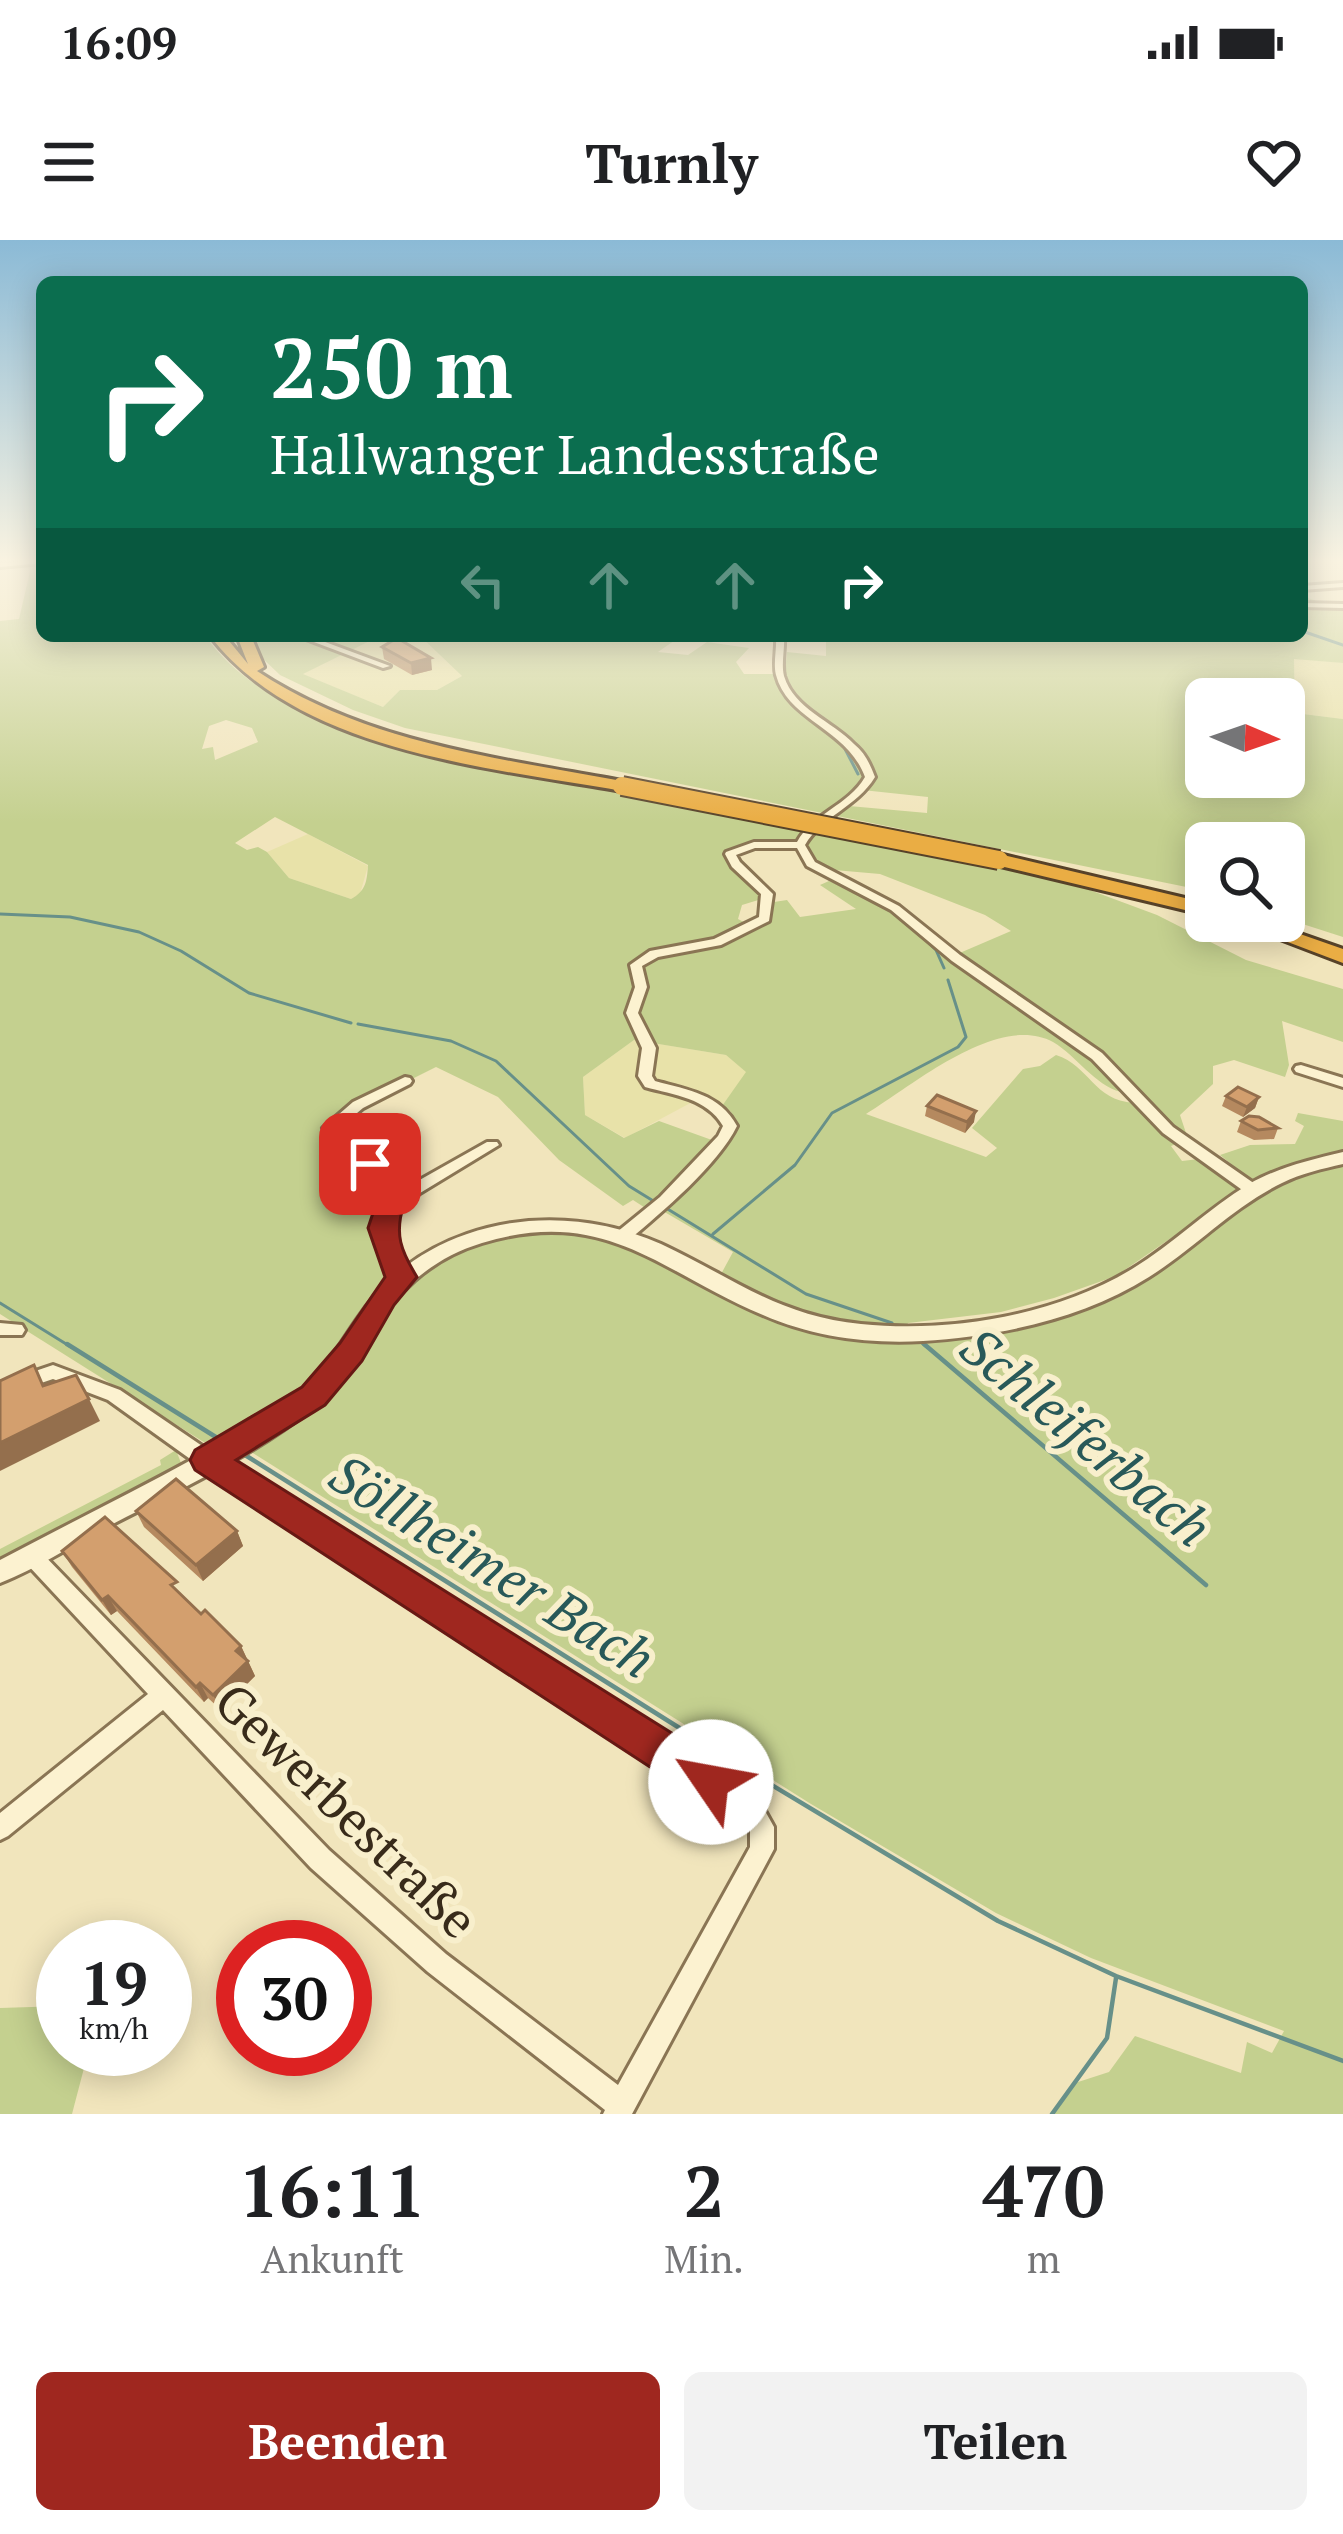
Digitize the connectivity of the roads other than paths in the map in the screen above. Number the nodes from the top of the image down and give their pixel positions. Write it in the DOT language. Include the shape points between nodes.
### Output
graph roads {
  1 [pos="227,647"];
  2 [pos="241,647"];
  3 [pos="249,647"];
  4 [pos="334,647"];
  5 [pos="780,647"];
  6 [pos="386,666"];
  7 [pos="257,667"];
  8 [pos="625,783"];
  9 [pos="800,845"];
  10 [pos="1001,856"];
  11 [pos="1041,868"];
  12 [pos="1124,895"];
  13 [pos="1185,895"];
  14 [pos="1185,904"];
  15 [pos="1305,932"];
  16 [pos="1303,942"];
  17 [pos="1343,946"];
  18 [pos="1343,956"];
  19 [pos="1301,1069"];
  20 [pos="405,1081"];
  21 [pos="1343,1083"];
  22 [pos="492,1144"];
  23 [pos="1343,1158"];
  24 [pos="1250,1188"];
  25 [pos="390,1204"];
  26 [pos="623,1236"];
  27 [pos="402,1277"];
  28 [pos="0,1390"];
  29 [pos="210,1458"];
  30 [pos="31,1556"];
  31 [pos="0,1572"];
  32 [pos="164,1695"];
  33 [pos="0,1828"];
  34 [pos="619,2110"];
  1 -- 8 [label="highway" via="263,684 329,717 427,747"];
  2 -- 7 [label="highway"];
  3 -- 7 [label="highway"];
  4 -- 6 [label="street"];
  5 -- 9 [label="street" via="781,678 796,701 863,758 870,777"];
  7 -- 8 [label="highway" via="308,699 373,724"];
  8 -- 10 [label="highway, bridge"];
  9 -- 24 [label="street" via="811,863 895,908 1097,1056 1168,1130"];
  9 -- 26 [label="street" via="730,854 767,894 765,919 636,965 641,987 632,1013 649,1048 645,1076 704,1099 730,1126"];
  10 -- 11 [label="highway"];
  10 -- 13 [label="highway"];
  11 -- 12 [label="highway"];
  11 -- 14 [label="highway"];
  15 -- 17 [label="highway"];
  16 -- 18 [label="highway"];
  19 -- 21 [label="street"];
  20 -- 25 [label="street" via="330,1128 370,1164"];
  22 -- 25 [label="street"];
  23 -- 24 [label="street"];
  24 -- 26 [label="street" via="1140,1274 1020,1319 929,1333 860,1333 793,1320"];
  25 -- 27 [label="street" via="382,1228"];
  26 -- 27 [label="street" via="522,1228 437,1252"];
  27 -- 29 [label="street" via="314,1396"];
  28 -- 29 [label="street" via="67,1374"];
  29 -- 30 [label="street"];
  29 -- 34 [label="street" via="752,1808 762,1849"];
  30 -- 31 [label="street"];
  30 -- 32 [label="street, Gewerbestraße"];
  32 -- 33 [label="street"];
  32 -- 34 [label="street, Gewerbestraße" via="320,1859"];
}
